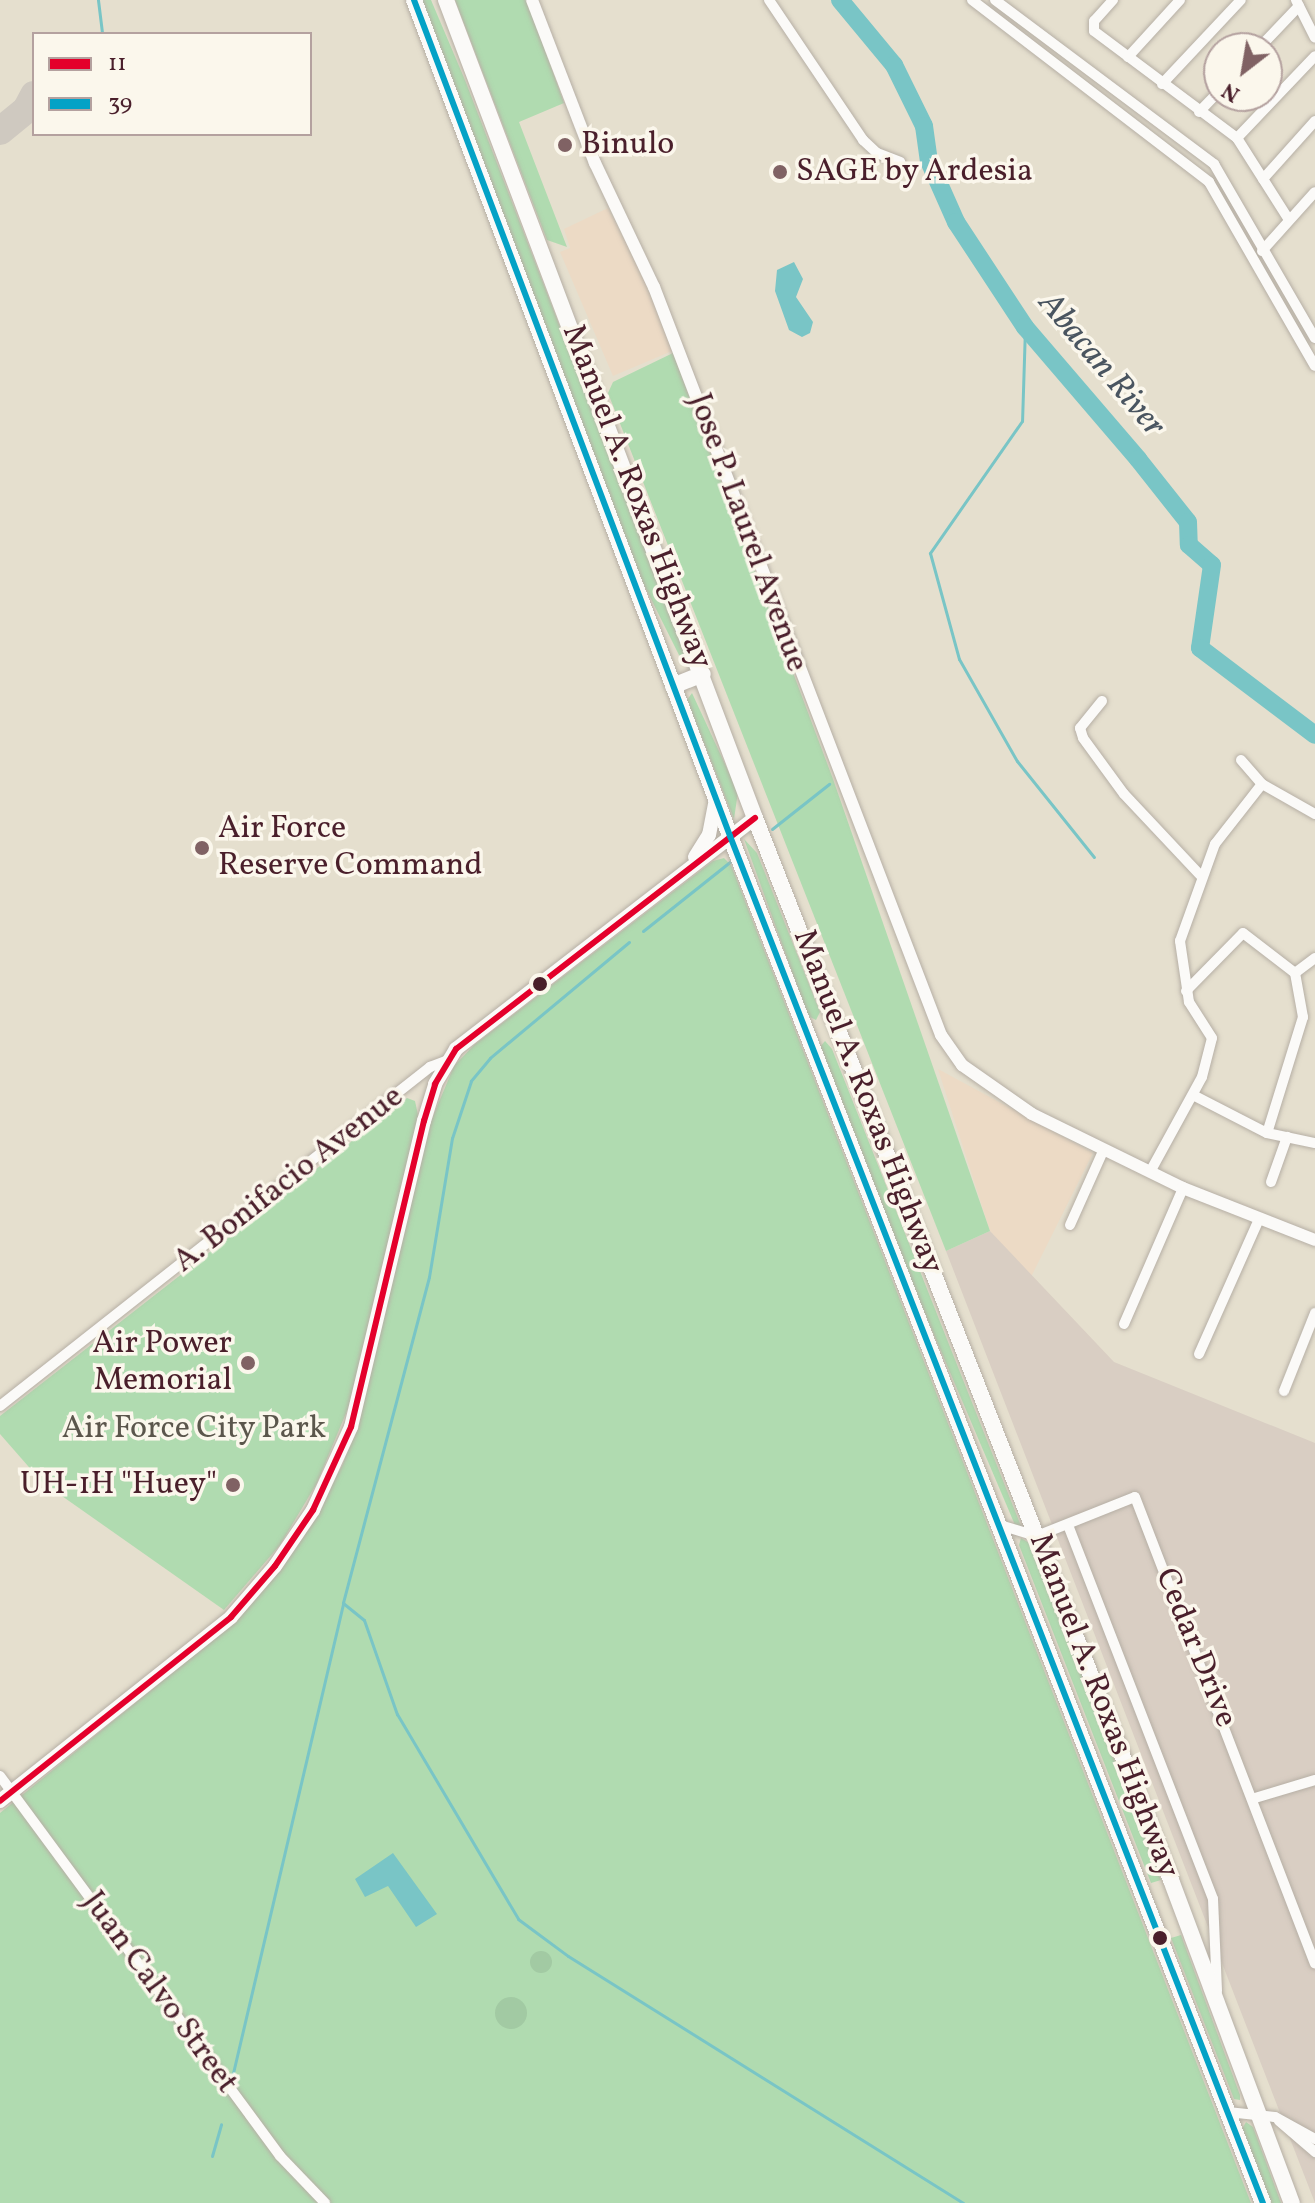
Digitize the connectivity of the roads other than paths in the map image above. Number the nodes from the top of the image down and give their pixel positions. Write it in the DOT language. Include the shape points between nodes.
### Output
graph roads {
  1 [pos="414,0"];
  2 [pos="446,0"];
  3 [pos="532,0"];
  4 [pos="769,0"];
  5 [pos="972,0"];
  6 [pos="1095,0"];
  7 [pos="1113,0"];
  8 [pos="1180,0"];
  9 [pos="1241,0"];
  10 [pos="990,3"];
  11 [pos="1297,3"];
  12 [pos="1104,9"];
  13 [pos="1273,32"];
  14 [pos="1315,38"];
  15 [pos="1315,56"];
  16 [pos="1128,57"];
  17 [pos="1162,84"];
  18 [pos="1203,108"];
  19 [pos="1199,112"];
  20 [pos="1315,121"];
  21 [pos="1237,138"];
  22 [pos="900,162"];
  23 [pos="1263,179"];
  24 [pos="1315,192"];
  25 [pos="1289,220"];
  26 [pos="1265,247"];
  27 [pos="1255,258"];
  28 [pos="1315,338"];
  29 [pos="1315,366"];
  30 [pos="703,674"];
  31 [pos="673,686"];
  32 [pos="1102,701"];
  33 [pos="1241,760"];
  34 [pos="1262,784"];
  35 [pos="717,798"];
  36 [pos="1315,814"];
  37 [pos="755,818"];
  38 [pos="730,836"];
  39 [pos="688,866"];
  40 [pos="1200,875"];
  41 [pos="1315,958"];
  42 [pos="1295,973"];
  43 [pos="1186,991"];
  44 [pos="837,1028"];
  45 [pos="810,1040"];
  46 [pos="448,1060"];
  47 [pos="1193,1095"];
  48 [pos="1267,1133"];
  49 [pos="1287,1137"];
  50 [pos="1314,1139"];
  51 [pos="1104,1149"];
  52 [pos="1150,1172"];
  53 [pos="1271,1182"];
  54 [pos="1183,1188"];
  55 [pos="1259,1219"];
  56 [pos="1070,1225"];
  57 [pos="1315,1240"];
  58 [pos="1315,1313"];
  59 [pos="1124,1324"];
  60 [pos="1199,1354"];
  61 [pos="1284,1391"];
  62 [pos="0,1406"];
  63 [pos="1000,1525"];
  64 [pos="1068,1525"];
  65 [pos="1037,1536"];
  66 [pos="0,1776"];
  67 [pos="1315,1780"];
  68 [pos="6,1796"];
  69 [pos="1255,1798"];
  70 [pos="1315,1964"];
  71 [pos="1216,2001"];
  72 [pos="1228,2112"];
  73 [pos="1268,2115"];
  74 [pos="1315,2139"];
  75 [pos="1315,2152"];
  76 [pos="325,2203"];
  77 [pos="1263,2203"];
  78 [pos="1292,2203"];
  1 -- 31 [label="main road, Manuel A. Roxas Highway"];
  2 -- 30 [label="main road, Manuel A. Roxas Highway"];
  3 -- 51 [label="street, Jose P. Laurel Avenue" via="595,163 654,287 941,1035 962,1065 995,1093"];
  4 -- 22 [label="street" via="863,140 877,153"];
  5 -- 10 [label="street"];
  6 -- 12 [label="street"];
  7 -- 12 [label="street"];
  8 -- 16 [label="street"];
  9 -- 17 [label="street"];
  10 -- 26 [label="street" via="1214,164"];
  10 -- 27 [label="street" via="1196,169"];
  11 -- 13 [label="street"];
  11 -- 14 [label="street"];
  12 -- 16 [label="street" via="1094,21 1094,31"];
  15 -- 21 [label="street"];
  16 -- 17 [label="street"];
  17 -- 19 [label="street"];
  18 -- 19 [label="street"];
  19 -- 21 [label="street"];
  20 -- 23 [label="street"];
  21 -- 23 [label="street"];
  23 -- 25 [label="street"];
  24 -- 25 [label="street"];
  25 -- 26 [label="street"];
  26 -- 27 [label="street"];
  26 -- 28 [label="street"];
  27 -- 29 [label="street"];
  30 -- 31 [label="main road"];
  30 -- 37 [label="main road, Manuel A. Roxas Highway"];
  31 -- 35 [label="main road, Manuel A. Roxas Highway"];
  32 -- 40 [label="street" via="1080,728 1083,738 1124,794"];
  33 -- 34 [label="street"];
  34 -- 36 [label="street"];
  34 -- 40 [label="street" via="1215,844"];
  35 -- 38 [label="main road, Manuel A. Roxas Highway"];
  35 -- 39 [label="main road, A. Bonifacio Avenue" via="709,835"];
  37 -- 38 [label="main road, A. Bonifacio Avenue"];
  37 -- 44 [label="main road, Manuel A. Roxas Highway"];
  38 -- 39 [label="main road, A. Bonifacio Avenue"];
  38 -- 45 [label="main road, Manuel A. Roxas Highway"];
  39 -- 46 [label="main road, A. Bonifacio Avenue"];
  40 -- 43 [label="street" via="1180,941"];
  41 -- 42 [label="street"];
  42 -- 43 [label="street" via="1243,933"];
  42 -- 48 [label="street" via="1303,1017"];
  43 -- 47 [label="street" via="1212,1038"];
  44 -- 45 [label="main road"];
  44 -- 65 [label="main road, Manuel A. Roxas Highway"];
  45 -- 63 [label="main road, Manuel A. Roxas Highway"];
  46 -- 62 [label="street, A. Bonifacio Avenue" via="430,1067"];
  46 -- 68 [label="main road" via="424,1121 358,1403 313,1510 231,1617"];
  47 -- 48 [label="street"];
  47 -- 52 [label="street"];
  48 -- 49 [label="street"];
  49 -- 50 [label="street"];
  49 -- 53 [label="street"];
  51 -- 52 [label="street, Jose P. Laurel Avenue"];
  51 -- 56 [label="street"];
  52 -- 54 [label="street, Jose P. Laurel Avenue"];
  54 -- 55 [label="street, Jose P. Laurel Avenue"];
  54 -- 59 [label="street"];
  55 -- 57 [label="street, Jose P. Laurel Avenue"];
  55 -- 60 [label="street"];
  58 -- 61 [label="street"];
  63 -- 65 [label="street"];
  63 -- 72 [label="main road, Manuel A. Roxas Highway"];
  64 -- 65 [label="street"];
  64 -- 69 [label="street, Cedar Drive" via="1135,1497"];
  64 -- 71 [label="street" via="1213,1899"];
  65 -- 71 [label="main road, Manuel A. Roxas Highway"];
  66 -- 68 [label="street, Juan Calvo Street"];
  67 -- 69 [label="street"];
  68 -- 76 [label="street, Juan Calvo Street" via="280,2156"];
  69 -- 70 [label="street, Cedar Drive"];
  71 -- 73 [label="main road, Manuel A. Roxas Highway"];
  72 -- 73 [label="street"];
  72 -- 77 [label="main road, Manuel A. Roxas Highway"];
  73 -- 74 [label="street"];
  73 -- 75 [label="street"];
  73 -- 78 [label="main road, Manuel A. Roxas Highway"];
}
